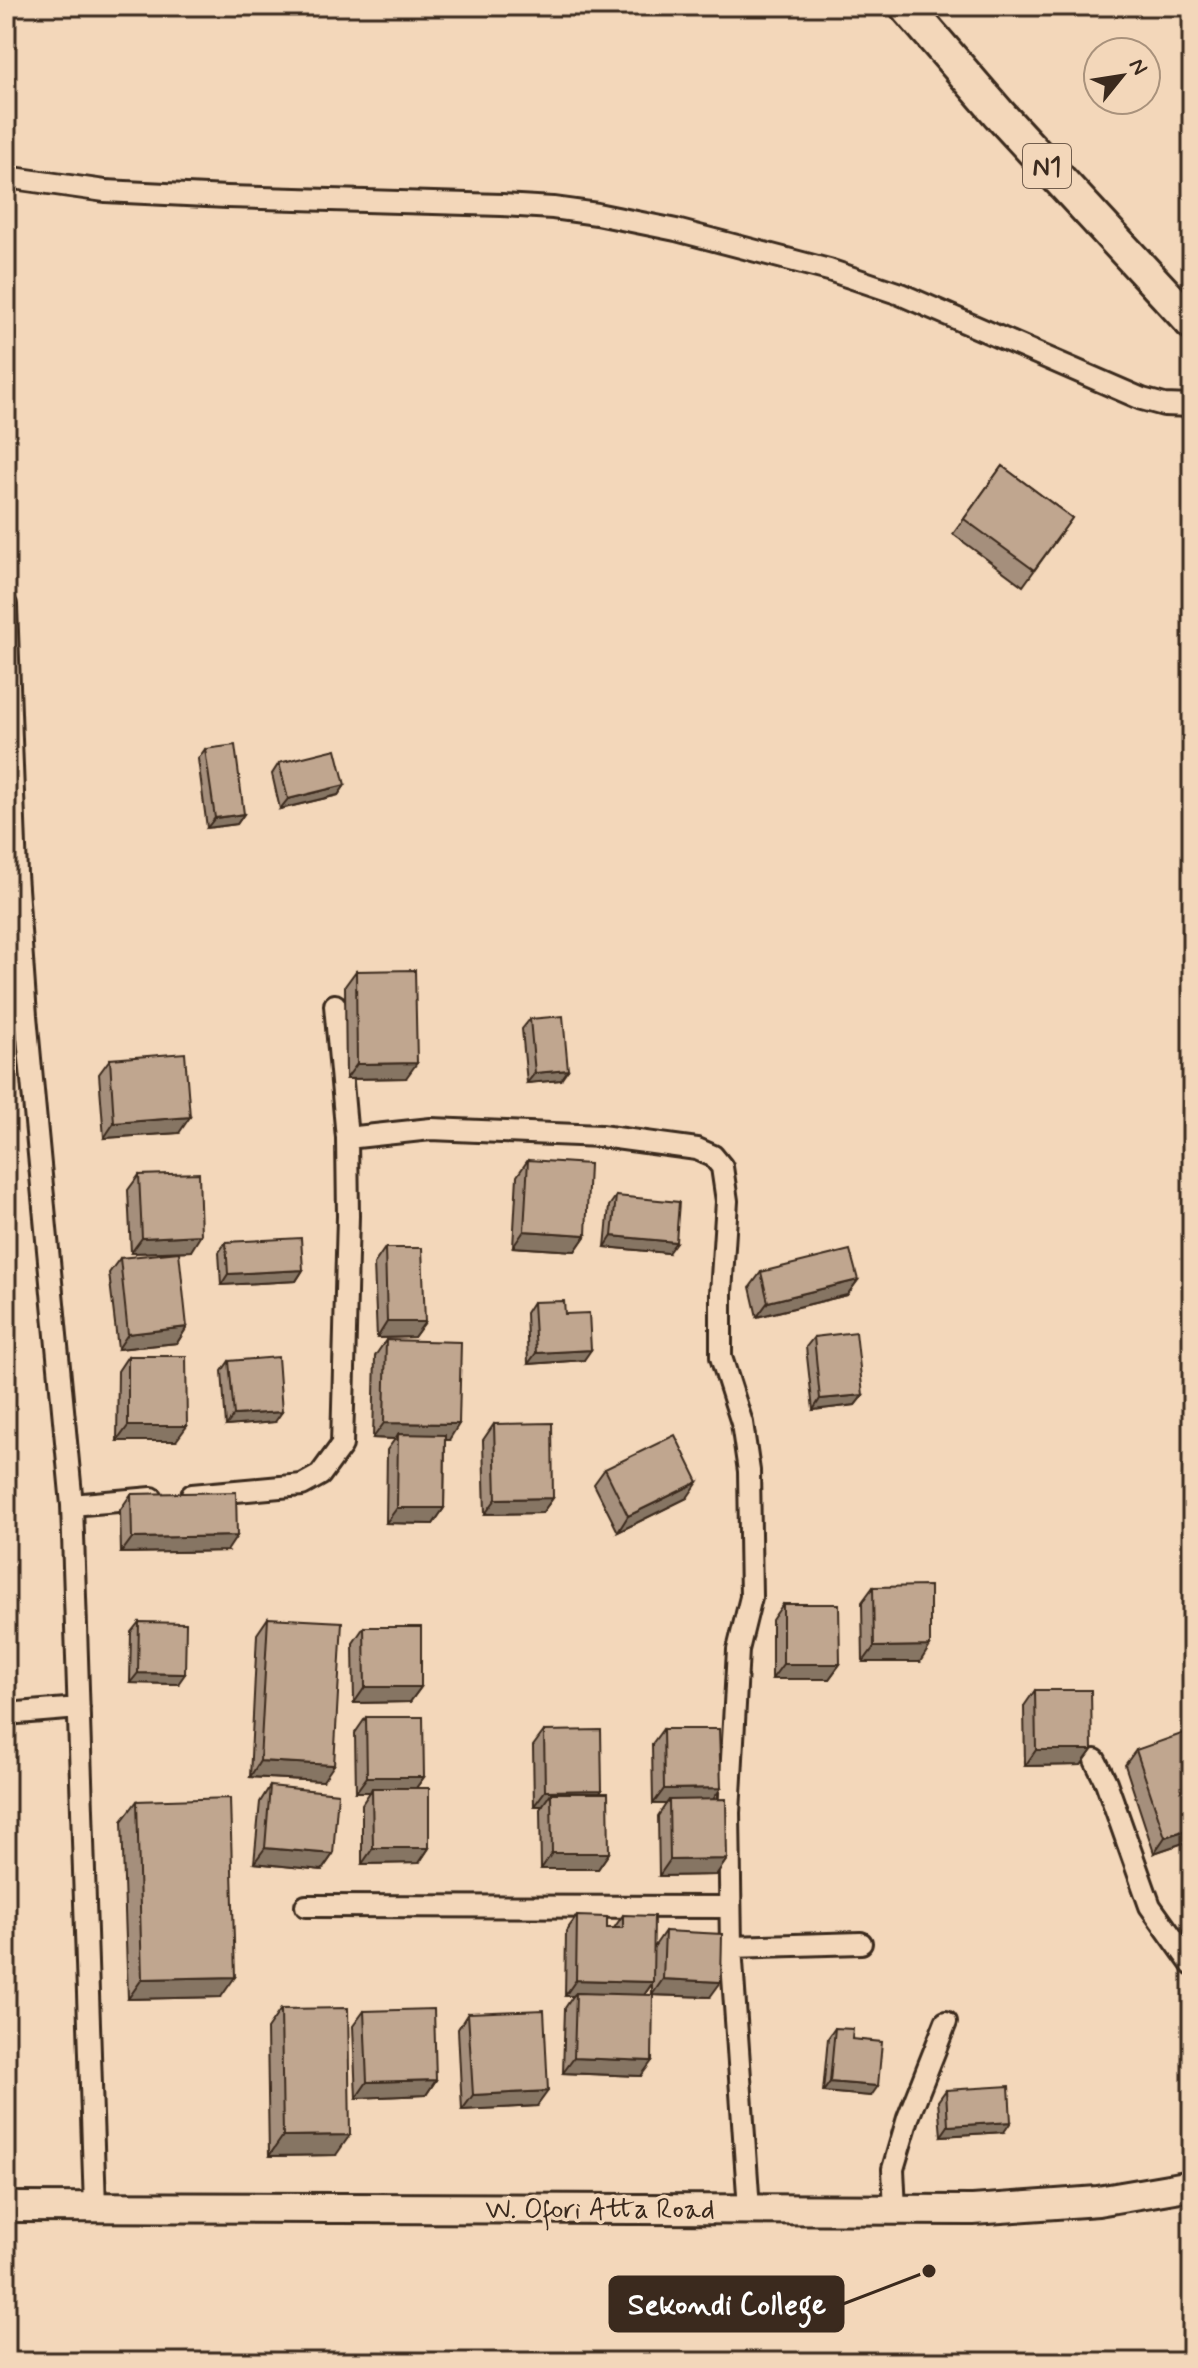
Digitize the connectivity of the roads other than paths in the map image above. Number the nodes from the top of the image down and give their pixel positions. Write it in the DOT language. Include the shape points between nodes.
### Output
graph roads {
  1 [pos="906,6"];
  2 [pos="6,177"];
  3 [pos="1192,323"];
  4 [pos="1192,406"];
  5 [pos="6,605"];
  6 [pos="11,875"];
  7 [pos="335,1005"];
  8 [pos="347,1138"];
  9 [pos="72,1505"];
  10 [pos="79,1708"];
  11 [pos="6,1714"];
  12 [pos="1095,1760"];
  13 [pos="306,1906"];
  14 [pos="730,1907"];
  15 [pos="861,1943"];
  16 [pos="731,1947"];
  17 [pos="1192,1965"];
  18 [pos="946,2022"];
  19 [pos="1192,2185"];
  20 [pos="6,2207"];
  21 [pos="95,2207"];
  22 [pos="749,2209"];
  23 [pos="895,2210"];
  1 -- 3 [label="highway, N1"];
  2 -- 4 [label="street" via="105,191 502,205 597,214 829,270 900,294 1142,399"];
  5 -- 6 [label="street"];
  6 -- 9 [label="street"];
  7 -- 8 [label="street"];
  8 -- 9 [label="street" via="342,1445 333,1461 302,1485"];
  8 -- 14 [label="street" via="431,1129 601,1136 697,1149 722,1167 727,1201 721,1357 742,1423 749,1471 751,1597 738,1650"];
  9 -- 10 [label="street"];
  10 -- 11 [label="street"];
  10 -- 21 [label="street"];
  12 -- 17 [label="street" via="1150,1906"];
  13 -- 14 [label="street"];
  14 -- 16 [label="street"];
  15 -- 16 [label="street"];
  16 -- 22 [label="street"];
  18 -- 23 [label="street" via="893,2169"];
  19 -- 23 [label="main road, W. Ofori Atta Road" via="1098,2201"];
  20 -- 21 [label="main road, W. Ofori Atta Road"];
  21 -- 22 [label="main road, W. Ofori Atta Road"];
  22 -- 23 [label="main road, W. Ofori Atta Road"];
}
